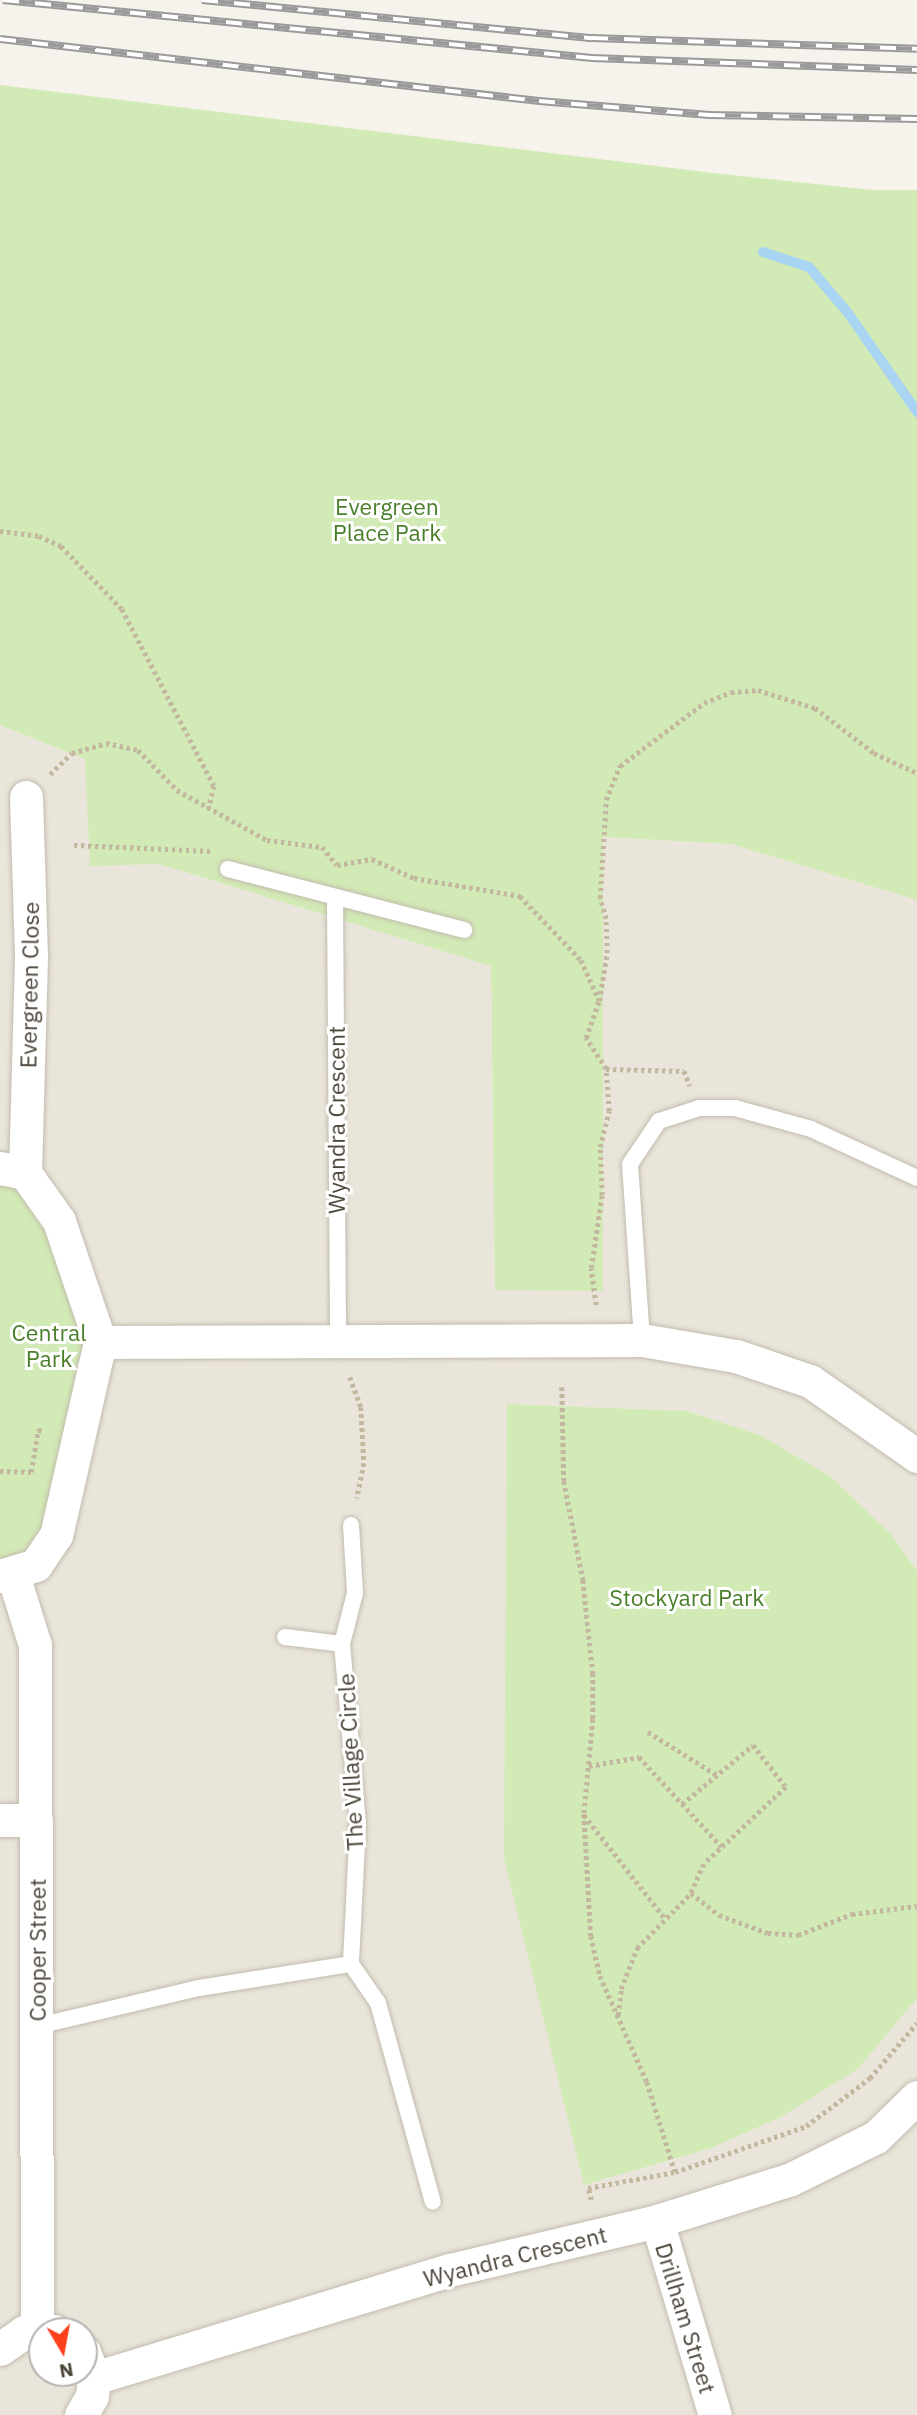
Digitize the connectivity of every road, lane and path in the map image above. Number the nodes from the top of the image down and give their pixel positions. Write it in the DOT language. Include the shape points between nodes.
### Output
graph roads {
  1 [pos="0,531"];
  2 [pos="917,773"];
  3 [pos="26,797"];
  4 [pos="209,808"];
  5 [pos="74,845"];
  6 [pos="228,869"];
  7 [pos="335,897"];
  8 [pos="464,930"];
  9 [pos="599,1001"];
  10 [pos="606,1069"];
  11 [pos="699,1108"];
  12 [pos="13,1170"];
  13 [pos="917,1178"];
  14 [pos="599,1320"];
  15 [pos="642,1340"];
  16 [pos="100,1342"];
  17 [pos="338,1343"];
  18 [pos="562,1387"];
  19 [pos="917,1456"];
  20 [pos="351,1525"];
  21 [pos="6,1576"];
  22 [pos="285,1637"];
  23 [pos="342,1644"];
  24 [pos="648,1732"];
  25 [pos="589,1766"];
  26 [pos="717,1775"];
  27 [pos="682,1804"];
  28 [pos="584,1814"];
  29 [pos="0,1820"];
  30 [pos="36,1820"];
  31 [pos="722,1847"];
  32 [pos="691,1893"];
  33 [pos="917,1906"];
  34 [pos="664,1917"];
  35 [pos="351,1964"];
  36 [pos="618,2015"];
  37 [pos="917,2024"];
  38 [pos="38,2026"];
  39 [pos="917,2097"];
  40 [pos="675,2172"];
  41 [pos="433,2202"];
  42 [pos="657,2221"];
  43 [pos="600,2233"];
  44 [pos="46,2317"];
  45 [pos="28,2334"];
  46 [pos="0,2349"];
  47 [pos="98,2363"];
  48 [pos="91,2387"];
  49 [pos="81,2415"];
  50 [pos="715,2415"];
  1 -- 4 [label="path" via="39,536 61,546 122,609 214,786"];
  2 -- 9 [label="path" via="874,753 814,708 758,690 731,692 704,703 641,747 620,766 607,800 600,898 607,953"];
  3 -- 4 [label="path" via="72,753 106,743 138,750 177,790"];
  3 -- 12 [label="street, Evergreen Close" via="32,956"];
  4 -- 9 [label="path" via="267,839 322,847 337,865 372,859 414,878 520,896 581,960"];
  5 -- 6 [label="path" via="211,850"];
  6 -- 7 [label="lane"];
  7 -- 8 [label="lane"];
  7 -- 17 [label="lane, Wyandra Crescent"];
  9 -- 10 [label="path" via="586,1038"];
  10 -- 11 [label="path" via="684,1071"];
  10 -- 14 [label="path" via="609,1111 600,1147 601,1208 591,1268"];
  11 -- 13 [label="lane" via="735,1108 811,1129"];
  11 -- 15 [label="lane" via="659,1122 630,1164"];
  12 -- 16 [label="street" via="59,1221"];
  15 -- 17 [label="street"];
  15 -- 19 [label="street" via="736,1356 810,1381"];
  16 -- 17 [label="street"];
  16 -- 21 [label="street" via="56,1535 36,1565"];
  17 -- 20 [label="path" via="361,1407 364,1463"];
  18 -- 25 [label="path" via="564,1481 583,1580 593,1673"];
  20 -- 23 [label="lane, The Village Circle" via="355,1593"];
  21 -- 30 [label="street, Cooper Street" via="35,1637"];
  22 -- 23 [label="lane, The Village Circle"];
  23 -- 35 [label="lane, The Village Circle" via="358,1824"];
  24 -- 26 [label="path"];
  25 -- 27 [label="path" via="639,1757"];
  25 -- 28 [label="path"];
  26 -- 27 [label="path"];
  26 -- 31 [label="path" via="753,1745 786,1787"];
  27 -- 31 [label="path"];
  28 -- 34 [label="path"];
  28 -- 36 [label="path" via="591,1936 600,1976"];
  29 -- 30 [label="street"];
  30 -- 38 [label="street, Cooper Street"];
  31 -- 32 [label="path" via="704,1864"];
  32 -- 33 [label="path" via="719,1915 768,1933 798,1935 852,1914"];
  32 -- 34 [label="path"];
  34 -- 36 [label="path" via="637,1948 621,1989"];
  35 -- 38 [label="lane" via="199,1988"];
  35 -- 41 [label="lane" via="378,2003"];
  36 -- 40 [label="path" via="647,2082"];
  37 -- 40 [label="path" via="870,2078 806,2126"];
  38 -- 44 [label="street, Cooper Street"];
  39 -- 42 [label="street, Wyandra Crescent" via="876,2137 791,2179"];
  40 -- 43 [label="path" via="588,2188"];
  42 -- 43 [label="street, Wyandra Crescent"];
  42 -- 50 [label="street, Drillham Street"];
  43 -- 47 [label="street, Wyandra Crescent"];
  45 -- 46 [label="street" via="16,2336"];
  48 -- 49 [label="street, Wyandra Crescent" via="92,2396"];
}
